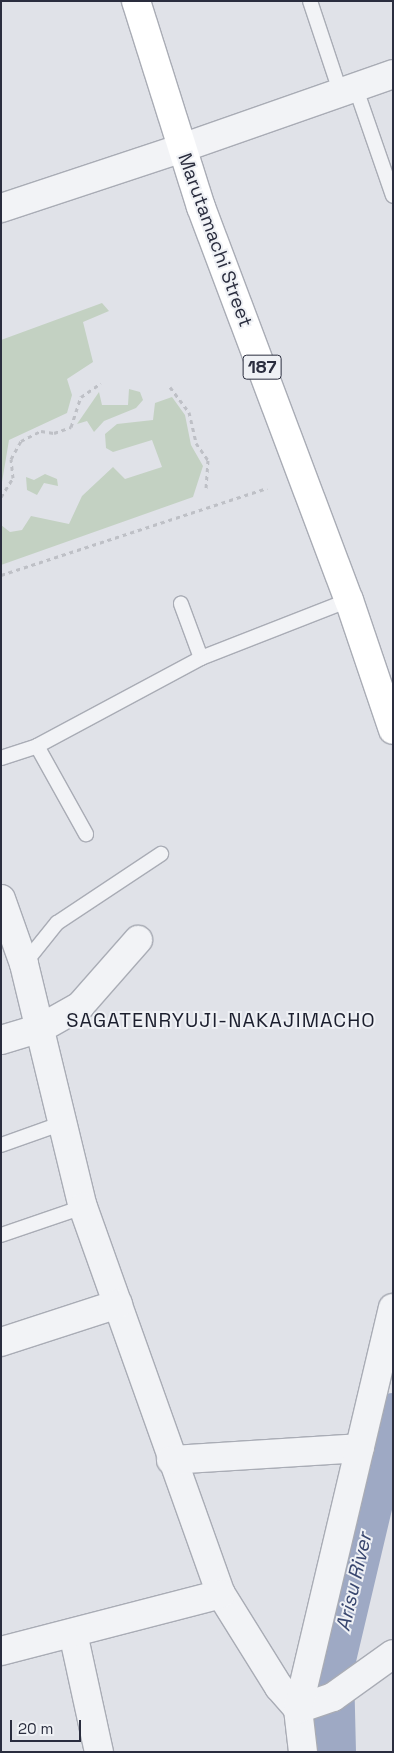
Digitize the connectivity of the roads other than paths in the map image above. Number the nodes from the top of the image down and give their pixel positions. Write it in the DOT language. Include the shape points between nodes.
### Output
graph roads {
  1 [pos="136,1"];
  2 [pos="310,1"];
  3 [pos="393,74"];
  4 [pos="347,89"];
  5 [pos="182,148"];
  6 [pos="393,196"];
  7 [pos="1,208"];
  8 [pos="349,600"];
  9 [pos="181,604"];
  10 [pos="201,658"];
  11 [pos="393,730"];
  12 [pos="37,746"];
  13 [pos="1,758"];
  14 [pos="86,834"];
  15 [pos="161,854"];
  16 [pos="1,898"];
  17 [pos="138,940"];
  18 [pos="24,964"];
  19 [pos="41,1028"];
  20 [pos="1,1040"];
  21 [pos="63,1123"];
  22 [pos="1,1145"];
  23 [pos="83,1206"];
  24 [pos="1,1235"];
  25 [pos="118,1304"];
  26 [pos="393,1308"];
  27 [pos="1,1342"];
  28 [pos="360,1448"];
  29 [pos="171,1460"];
  30 [pos="221,1594"];
  31 [pos="73,1633"];
  32 [pos="1,1651"];
  33 [pos="393,1654"];
  34 [pos="306,1706"];
  35 [pos="98,1752"];
  36 [pos="303,1752"];
  1 -- 5 [label="main road, Marutamachi Street / 187"];
  2 -- 4 [label="lane"];
  3 -- 4 [label="street"];
  4 -- 5 [label="street"];
  4 -- 6 [label="lane"];
  5 -- 7 [label="street"];
  5 -- 8 [label="main road, Marutamachi Street / 187"];
  8 -- 10 [label="lane"];
  8 -- 11 [label="main road, Marutamachi Street / 187"];
  9 -- 10 [label="lane"];
  10 -- 12 [label="lane"];
  12 -- 13 [label="lane"];
  12 -- 14 [label="lane"];
  15 -- 18 [label="lane" via="57,923"];
  16 -- 18 [label="street"];
  17 -- 19 [label="street" via="80,1006"];
  18 -- 19 [label="street"];
  19 -- 20 [label="street"];
  19 -- 21 [label="street"];
  21 -- 22 [label="lane"];
  21 -- 23 [label="street"];
  23 -- 24 [label="lane"];
  23 -- 25 [label="street"];
  25 -- 27 [label="street"];
  25 -- 29 [label="street"];
  26 -- 28 [label="street"];
  28 -- 29 [label="street"];
  28 -- 34 [label="street"];
  29 -- 30 [label="street"];
  30 -- 31 [label="street"];
  30 -- 34 [label="street" via="279,1687"];
  31 -- 32 [label="street"];
  31 -- 35 [label="street"];
  33 -- 34 [label="street" via="333,1697"];
  34 -- 36 [label="street"];
}
